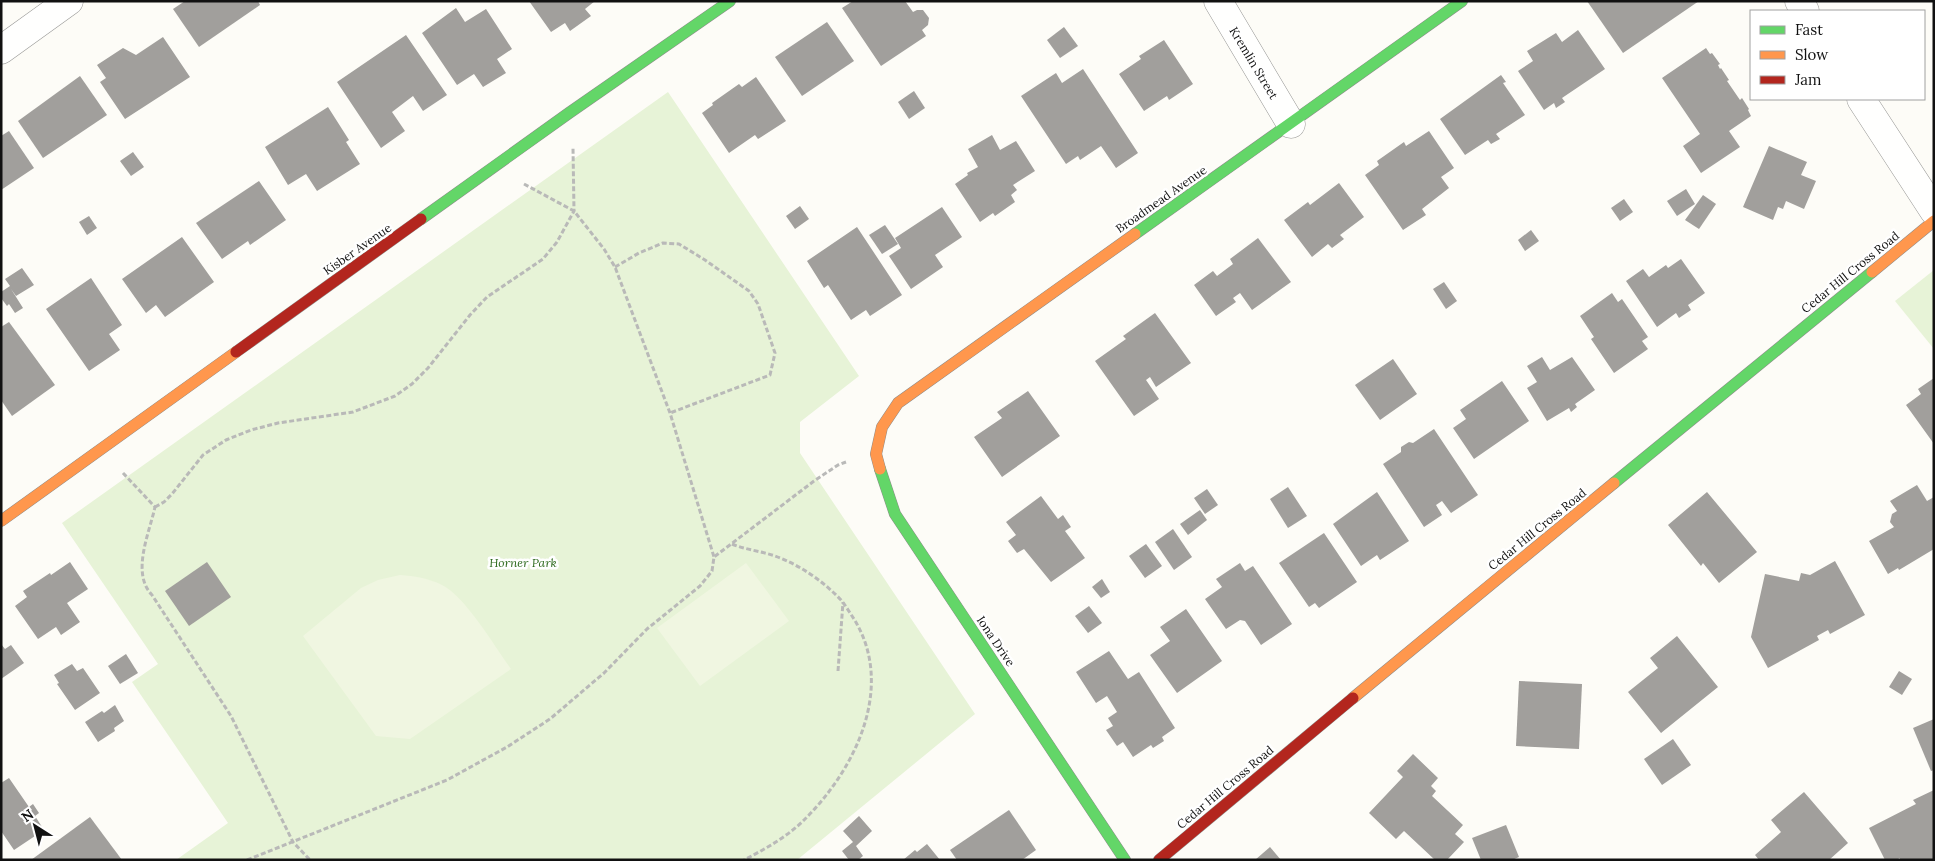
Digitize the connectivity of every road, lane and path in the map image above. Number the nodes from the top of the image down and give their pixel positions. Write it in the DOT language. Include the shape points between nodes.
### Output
graph roads {
  1 [pos="69,1"];
  2 [pos="730,1"];
  3 [pos="1218,1"];
  4 [pos="1462,1"];
  5 [pos="1,50"];
  6 [pos="1863,100"];
  7 [pos="570,113"];
  8 [pos="1291,124"];
  9 [pos="495,168"];
  10 [pos="1934,210"];
  11 [pos="574,212"];
  12 [pos="1934,221"];
  13 [pos="615,267"];
  14 [pos="670,413"];
  15 [pos="882,427"];
  16 [pos="103,447"];
  17 [pos="876,454"];
  18 [pos="155,507"];
  19 [pos="1,521"];
  20 [pos="731,544"];
  21 [pos="714,557"];
  22 [pos="843,602"];
  23 [pos="838,671"];
  24 [pos="293,842"];
  25 [pos="247,860"];
  26 [pos="310,860"];
  27 [pos="744,860"];
  28 [pos="1125,860"];
  29 [pos="1159,860"];
  1 -- 5 [label="street"];
  2 -- 7 [label="street, Kisber Avenue"];
  3 -- 8 [label="street, Kremlin Street"];
  4 -- 8 [label="street, Broadmead Avenue"];
  6 -- 10 [label="street"];
  7 -- 9 [label="street, Kisber Avenue"];
  7 -- 11 [label="path"];
  8 -- 15 [label="street, Broadmead Avenue" via="898,403"];
  9 -- 11 [label="path"];
  9 -- 16 [label="street, Kisber Avenue"];
  11 -- 13 [label="path"];
  11 -- 18 [label="path" via="543,259 487,297 412,384 394,396 353,412 278,424 226,440 203,455 172,494"];
  12 -- 29 [label="street, Cedar Hill Cross Road"];
  13 -- 14 [label="path"];
  13 -- 14 [label="path" via="663,242 679,244 750,291 758,304 775,353 770,375"];
  14 -- 21 [label="path"];
  15 -- 17 [label="street, Iona Drive"];
  16 -- 18 [label="path"];
  16 -- 19 [label="street, Kisber Avenue"];
  17 -- 20 [label="path" via="838,465"];
  17 -- 28 [label="street, Iona Drive" via="895,514"];
  18 -- 24 [label="path" via="142,563 145,588 231,716"];
  20 -- 21 [label="path"];
  20 -- 22 [label="path" via="796,564"];
  21 -- 24 [label="path" via="712,571 700,586 647,629 604,673 550,719 447,780"];
  22 -- 23 [label="path"];
  22 -- 27 [label="path" via="866,644 872,678 871,697 859,740 850,761 803,822"];
  24 -- 25 [label="path"];
  24 -- 26 [label="path"];
}
